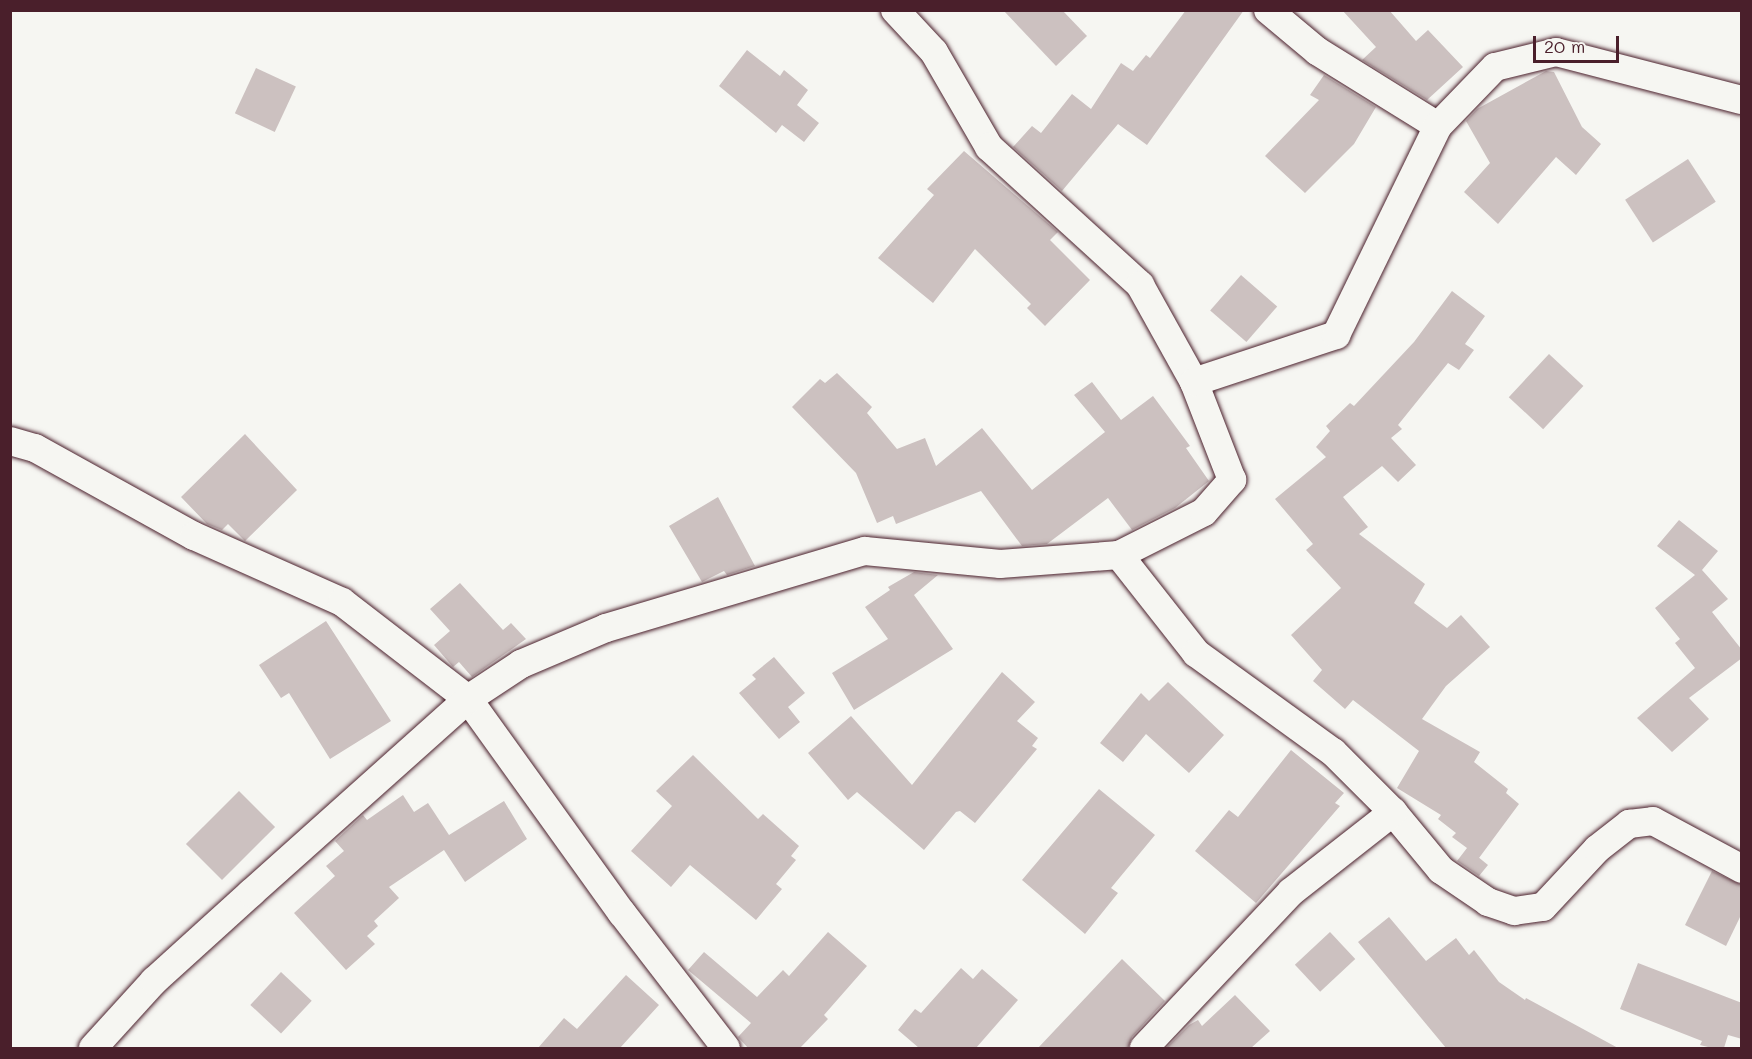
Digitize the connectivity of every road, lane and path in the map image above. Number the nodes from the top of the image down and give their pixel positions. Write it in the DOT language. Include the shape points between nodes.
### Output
graph roads {
  1 [pos="895,10"];
  2 [pos="1268,10"];
  3 [pos="1742,100"];
  4 [pos="1438,126"];
  5 [pos="1194,382"];
  6 [pos="10,441"];
  7 [pos="1119,555"];
  8 [pos="468,699"];
  9 [pos="1393,812"];
  10 [pos="1742,869"];
  11 [pos="93,1048"];
  12 [pos="726,1048"];
  13 [pos="1144,1048"];
  1 -- 5 [label="street" via="934,52 988,147 1140,285"];
  2 -- 4 [label="street" via="1317,51"];
  3 -- 4 [label="street" via="1556,52 1495,67"];
  4 -- 5 [label="street" via="1336,335"];
  5 -- 7 [label="street" via="1232,480 1204,512"];
  6 -- 8 [label="street" via="35,448 194,536 342,602"];
  7 -- 8 [label="street" via="1000,564 865,551 606,628 521,664"];
  7 -- 9 [label="street" via="1196,653 1333,752"];
  8 -- 11 [label="street" via="154,981"];
  8 -- 12 [label="street" via="622,914"];
  9 -- 10 [label="street" via="1441,870 1488,902 1514,911 1542,907 1597,849 1629,824 1653,821"];
  9 -- 13 [label="street" via="1291,892"];
}
